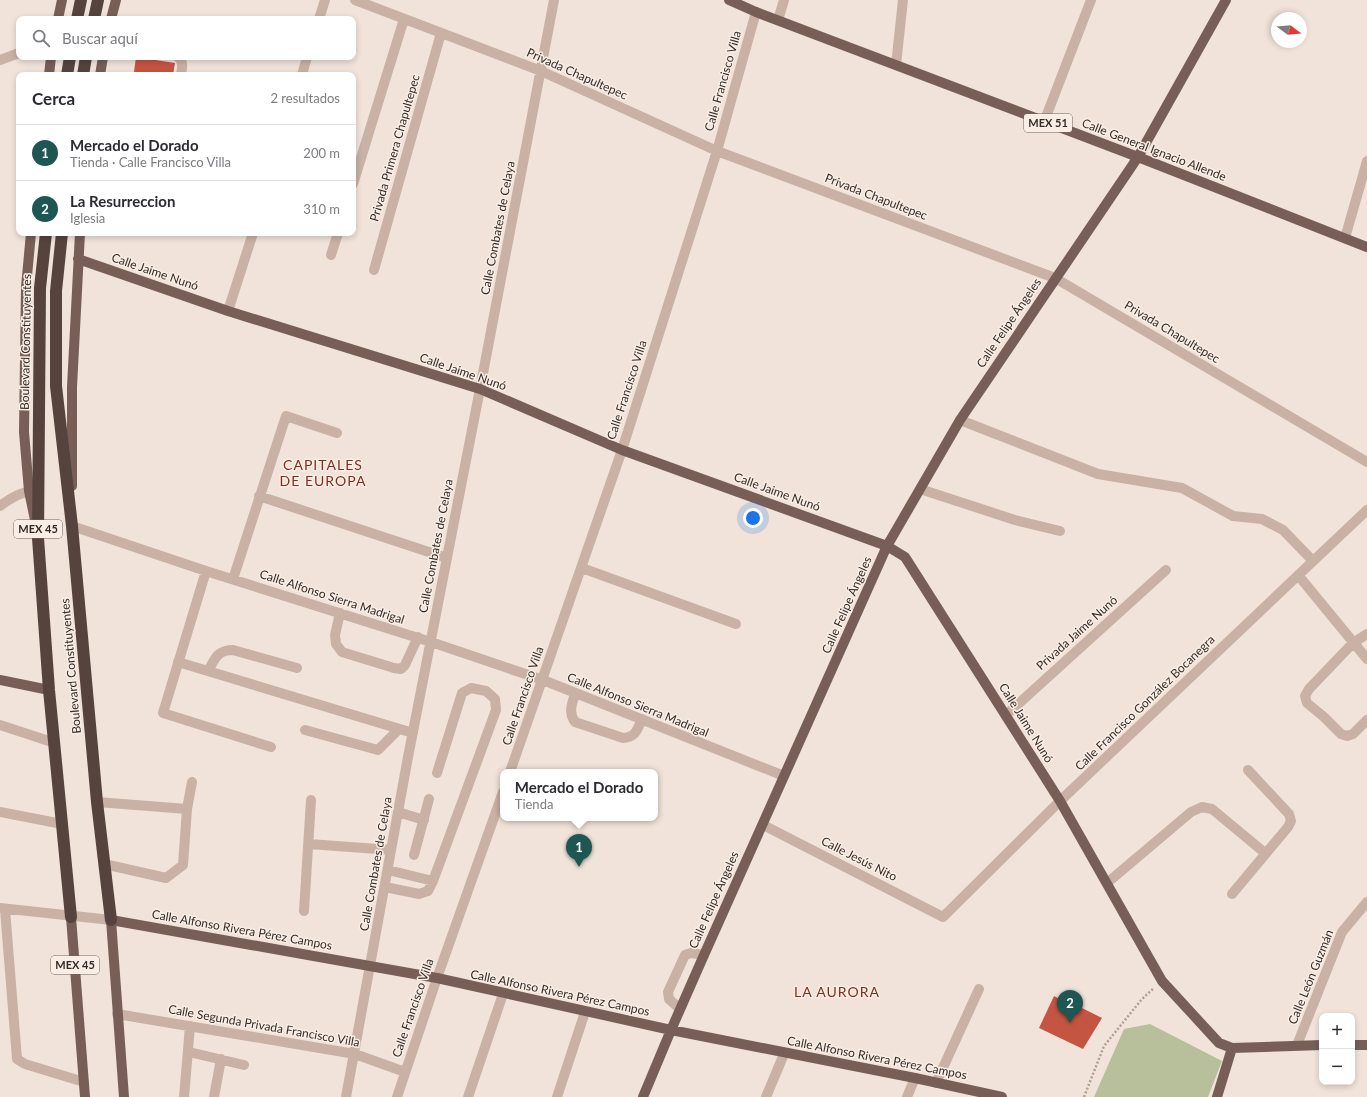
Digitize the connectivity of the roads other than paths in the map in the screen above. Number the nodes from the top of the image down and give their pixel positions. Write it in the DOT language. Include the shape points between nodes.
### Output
graph roads {
  1 [pos="62,0"];
  2 [pos="81,0"];
  3 [pos="98,0"];
  4 [pos="116,0"];
  5 [pos="325,0"];
  6 [pos="355,0"];
  7 [pos="554,0"];
  8 [pos="729,0"];
  9 [pos="784,0"];
  10 [pos="903,0"];
  11 [pos="1091,0"];
  12 [pos="1226,0"];
  13 [pos="756,12"];
  14 [pos="59,16"];
  15 [pos="78,16"];
  16 [pos="95,16"];
  17 [pos="112,16"];
  18 [pos="320,16"];
  19 [pos="404,19"];
  20 [pos="778,20"];
  21 [pos="441,33"];
  22 [pos="16,54"];
  23 [pos="0,60"];
  24 [pos="52,60"];
  25 [pos="70,60"];
  26 [pos="86,60"];
  27 [pos="102,60"];
  28 [pos="181,60"];
  29 [pos="307,60"];
  30 [pos="896,65"];
  31 [pos="541,71"];
  32 [pos="50,72"];
  33 [pos="68,72"];
  34 [pos="84,72"];
  35 [pos="100,72"];
  36 [pos="182,72"];
  37 [pos="303,72"];
  38 [pos="1044,122"];
  39 [pos="717,151"];
  40 [pos="1138,157"];
  41 [pos="1367,161"];
  42 [pos="356,174"];
  43 [pos="30,236"];
  44 [pos="46,236"];
  45 [pos="62,236"];
  46 [pos="80,236"];
  47 [pos="252,236"];
  48 [pos="337,236"];
  49 [pos="1344,238"];
  50 [pos="1367,247"];
  51 [pos="331,255"];
  52 [pos="78,259"];
  53 [pos="374,270"];
  54 [pos="1055,278"];
  55 [pos="228,311"];
  56 [pos="480,389"];
  57 [pos="960,420"];
  58 [pos="337,434"];
  59 [pos="622,450"];
  60 [pos="1367,462"];
  61 [pos="920,489"];
  62 [pos="34,491"];
  63 [pos="259,496"];
  64 [pos="0,506"];
  65 [pos="1367,510"];
  66 [pos="72,526"];
  67 [pos="1060,531"];
  68 [pos="887,546"];
  69 [pos="447,558"];
  70 [pos="1313,561"];
  71 [pos="582,568"];
  72 [pos="1166,570"];
  73 [pos="206,571"];
  74 [pos="1298,575"];
  75 [pos="233,578"];
  76 [pos="340,613"];
  77 [pos="736,624"];
  78 [pos="1367,634"];
  79 [pos="418,638"];
  80 [pos="431,642"];
  81 [pos="1353,643"];
  82 [pos="1367,659"];
  83 [pos="178,662"];
  84 [pos="297,668"];
  85 [pos="208,671"];
  86 [pos="0,680"];
  87 [pos="543,680"];
  88 [pos="49,690"];
  89 [pos="575,694"];
  90 [pos="1006,715"];
  91 [pos="642,719"];
  92 [pos="1367,720"];
  93 [pos="0,725"];
  94 [pos="399,729"];
  95 [pos="305,730"];
  96 [pos="413,733"];
  97 [pos="54,743"];
  98 [pos="271,747"];
  99 [pos="511,769"];
  100 [pos="1248,770"];
  101 [pos="437,773"];
  102 [pos="784,776"];
  103 [pos="192,782"];
  104 [pos="429,799"];
  105 [pos="311,800"];
  106 [pos="500,800"];
  107 [pos="1060,801"];
  108 [pos="97,802"];
  109 [pos="187,809"];
  110 [pos="0,812"];
  111 [pos="398,812"];
  112 [pos="424,820"];
  113 [pos="62,824"];
  114 [pos="763,825"];
  115 [pos="309,844"];
  116 [pos="391,850"];
  117 [pos="1265,853"];
  118 [pos="414,856"];
  119 [pos="104,864"];
  120 [pos="388,870"];
  121 [pos="401,874"];
  122 [pos="433,881"];
  123 [pos="1107,883"];
  124 [pos="385,888"];
  125 [pos="399,890"];
  126 [pos="1232,894"];
  127 [pos="1366,904"];
  128 [pos="2,909"];
  129 [pos="304,911"];
  130 [pos="71,917"];
  131 [pos="943,917"];
  132 [pos="111,920"];
  133 [pos="704,956"];
  134 [pos="371,966"];
  135 [pos="437,978"];
  136 [pos="979,989"];
  137 [pos="504,994"];
  138 [pos="680,1009"];
  139 [pos="585,1012"];
  140 [pos="117,1014"];
  141 [pos="190,1026"];
  142 [pos="671,1030"];
  143 [pos="1297,1045"];
  144 [pos="1319,1045"];
  145 [pos="1355,1045"];
  146 [pos="1367,1045"];
  147 [pos="1232,1048"];
  148 [pos="189,1052"];
  149 [pos="355,1054"];
  150 [pos="784,1054"];
  151 [pos="221,1059"];
  152 [pos="244,1065"];
  153 [pos="405,1072"];
  154 [pos="915,1078"];
  155 [pos="84,1082"];
  156 [pos="936,1083"];
  157 [pos="85,1097"];
  158 [pos="124,1097"];
  159 [pos="184,1097"];
  160 [pos="214,1097"];
  161 [pos="346,1097"];
  162 [pos="397,1097"];
  163 [pos="468,1097"];
  164 [pos="557,1097"];
  165 [pos="643,1097"];
  166 [pos="766,1097"];
  167 [pos="907,1097"];
  168 [pos="1002,1097"];
  169 [pos="1217,1097"];
  1 -- 14 [label="main road"];
  2 -- 15 [label="highway"];
  3 -- 16 [label="highway"];
  4 -- 17 [label="main road"];
  5 -- 18 [label="street"];
  6 -- 19 [label="street, Privada Chapultepec"];
  7 -- 31 [label="street, Calle Combates de Celaya"];
  8 -- 13 [label="main road, Calle General Ignacio Allende / MEX 51"];
  9 -- 20 [label="street"];
  10 -- 30 [label="street"];
  11 -- 38 [label="street"];
  12 -- 40 [label="main road, Calle Felipe Ángeles"];
  13 -- 20 [label="main road, Calle General Ignacio Allende / MEX 51"];
  13 -- 39 [label="street, Calle Francisco Villa"];
  19 -- 21 [label="street, Privada Chapultepec"];
  19 -- 42 [label="street"];
  20 -- 30 [label="main road, Calle General Ignacio Allende / MEX 51"];
  21 -- 31 [label="street, Privada Chapultepec"];
  21 -- 53 [label="street, Privada Primera Chapultepec"];
  22 -- 23 [label="street"];
  24 -- 32 [label="main road"];
  25 -- 33 [label="highway"];
  26 -- 34 [label="highway"];
  27 -- 35 [label="main road"];
  28 -- 36 [label="street"];
  29 -- 37 [label="street"];
  30 -- 38 [label="main road, Calle General Ignacio Allende / MEX 51"];
  31 -- 39 [label="street, Privada Chapultepec"];
  31 -- 56 [label="street, Calle Combates de Celaya"];
  38 -- 40 [label="main road, Calle General Ignacio Allende / MEX 51"];
  39 -- 54 [label="street, Privada Chapultepec"];
  39 -- 59 [label="street, Calle Francisco Villa"];
  40 -- 49 [label="main road, Calle General Ignacio Allende / MEX 51"];
  40 -- 54 [label="main road, Calle Felipe Ángeles"];
  41 -- 49 [label="street"];
  43 -- 62 [label="main road" via="26,287 24,432"];
  44 -- 62 [label="highway, Boulevard Constituyentes / MEX 45" via="40,288"];
  45 -- 66 [label="highway, Boulevard Constituyentes / MEX 45" via="56,291 56,386"];
  46 -- 52 [label="main road"];
  47 -- 55 [label="street"];
  48 -- 51 [label="street"];
  49 -- 50 [label="main road, Calle General Ignacio Allende / MEX 51"];
  52 -- 55 [label="main road, Calle Jaime Nunó"];
  52 -- 66 [label="main road" via="72,387"];
  54 -- 57 [label="main road, Calle Felipe Ángeles"];
  54 -- 60 [label="street, Privada Chapultepec"];
  55 -- 56 [label="main road, Calle Jaime Nunó"];
  56 -- 59 [label="main road, Calle Jaime Nunó"];
  56 -- 69 [label="street, Calle Combates de Celaya"];
  57 -- 61 [label="main road, Calle Felipe Ángeles"];
  57 -- 70 [label="street" via="1098,474 1182,488 1233,516 1262,519 1283,530"];
  58 -- 63 [label="street" via="286,416"];
  59 -- 68 [label="main road, Calle Jaime Nunó"];
  59 -- 71 [label="street, Calle Francisco Villa"];
  61 -- 67 [label="street" via="1015,520"];
  61 -- 68 [label="main road, Calle Felipe Ángeles"];
  62 -- 64 [label="street" via="14,496"];
  62 -- 88 [label="highway, Boulevard Constituyentes / MEX 45"];
  63 -- 69 [label="street"];
  63 -- 75 [label="street"];
  65 -- 70 [label="street, Calle Francisco González Bocanegra"];
  66 -- 73 [label="street, Calle Alfonso Sierra Madrigal"];
  66 -- 108 [label="highway, Boulevard Constituyentes / MEX 45"];
  68 -- 90 [label="main road, Calle Jaime Nunó" via="905,557"];
  68 -- 102 [label="main road, Calle Felipe Ángeles"];
  69 -- 80 [label="street, Calle Combates de Celaya"];
  70 -- 74 [label="street, Calle Francisco González Bocanegra"];
  71 -- 77 [label="street"];
  71 -- 87 [label="street, Calle Francisco Villa"];
  72 -- 90 [label="street, Privada Jaime Nunó"];
  73 -- 75 [label="street, Calle Alfonso Sierra Madrigal"];
  73 -- 83 [label="street"];
  74 -- 81 [label="street"];
  74 -- 107 [label="street, Calle Francisco González Bocanegra"];
  75 -- 76 [label="street, Calle Alfonso Sierra Madrigal"];
  76 -- 79 [label="street, Calle Alfonso Sierra Madrigal"];
  76 -- 79 [label="street" via="335,634 336,644 342,652 401,669"];
  78 -- 81 [label="street"];
  79 -- 80 [label="street, Calle Alfonso Sierra Madrigal"];
  80 -- 87 [label="street, Calle Alfonso Sierra Madrigal"];
  80 -- 96 [label="street, Calle Combates de Celaya"];
  81 -- 82 [label="street"];
  81 -- 92 [label="street" via="1309,689 1307,703 1341,734 1347,736 1353,734"];
  83 -- 85 [label="street"];
  83 -- 98 [label="street" via="163,713"];
  84 -- 85 [label="street" via="233,650 224,650"];
  85 -- 94 [label="street"];
  86 -- 88 [label="main road"];
  87 -- 89 [label="street, Calle Alfonso Sierra Madrigal"];
  87 -- 99 [label="street, Calle Francisco Villa"];
  88 -- 97 [label="highway, Boulevard Constituyentes / MEX 45"];
  89 -- 91 [label="street, Calle Alfonso Sierra Madrigal"];
  89 -- 91 [label="street" via="570,710 575,722 630,738 635,734"];
  90 -- 107 [label="main road, Calle Jaime Nunó"];
  91 -- 102 [label="street, Calle Alfonso Sierra Madrigal"];
  93 -- 97 [label="street"];
  94 -- 95 [label="street" via="378,750"];
  94 -- 96 [label="street"];
  96 -- 111 [label="street, Calle Combates de Celaya"];
  97 -- 113 [label="highway, Boulevard Constituyentes / MEX 45"];
  100 -- 117 [label="street" via="1289,814 1291,821"];
  101 -- 122 [label="street" via="462,693 471,688 486,691 495,699 496,710"];
  102 -- 114 [label="main road, Calle Felipe Ángeles"];
  103 -- 109 [label="street"];
  104 -- 112 [label="street"];
  105 -- 115 [label="street"];
  106 -- 135 [label="street, Calle Francisco Villa"];
  107 -- 123 [label="main road, Calle Jaime Nunó"];
  107 -- 131 [label="street, Calle Francisco González Bocanegra"];
  108 -- 109 [label="street"];
  108 -- 119 [label="highway, Boulevard Constituyentes / MEX 45"];
  109 -- 119 [label="street" via="183,865 166,878"];
  110 -- 113 [label="street"];
  111 -- 112 [label="street"];
  111 -- 116 [label="street, Calle Combates de Celaya"];
  112 -- 118 [label="street"];
  113 -- 130 [label="highway, Boulevard Constituyentes / MEX 45"];
  114 -- 131 [label="street, Calle Jesús Nito"];
  114 -- 133 [label="main road, Calle Felipe Ángeles"];
  115 -- 116 [label="street"];
  115 -- 129 [label="street"];
  116 -- 120 [label="street, Calle Combates de Celaya"];
  117 -- 123 [label="street" via="1212,810 1202,807 1192,812"];
  117 -- 126 [label="street"];
  119 -- 132 [label="highway, Boulevard Constituyentes / MEX 45"];
  120 -- 121 [label="street"];
  120 -- 124 [label="street, Calle Combates de Celaya"];
  121 -- 122 [label="street"];
  121 -- 125 [label="street"];
  122 -- 125 [label="street" via="428,891 419,894"];
  123 -- 147 [label="main road, Calle Jaime Nunó" via="1162,981 1219,1042"];
  124 -- 125 [label="street"];
  124 -- 134 [label="street, Calle Combates de Celaya"];
  127 -- 143 [label="street, Calle León Guzmán" via="1342,932"];
  128 -- 130 [label="street"];
  128 -- 155 [label="street" via="17,1058 24,1064"];
  130 -- 132 [label="street"];
  130 -- 155 [label="main road, Boulevard Constituyentes / MEX 45"];
  132 -- 134 [label="main road, Calle Alfonso Rivera Pérez Campos"];
  132 -- 140 [label="main road, Boulevard Constituyentes / MEX 45"];
  133 -- 138 [label="main road, Calle Felipe Ángeles"];
  133 -- 138 [label="street" via="691,953 685,955 668,992 669,999"];
  134 -- 135 [label="main road, Calle Alfonso Rivera Pérez Campos"];
  134 -- 149 [label="street, Calle Combates de Celaya"];
  135 -- 137 [label="main road, Calle Alfonso Rivera Pérez Campos"];
  135 -- 153 [label="street, Calle Francisco Villa"];
  136 -- 156 [label="street"];
  137 -- 139 [label="main road, Calle Alfonso Rivera Pérez Campos"];
  137 -- 163 [label="street"];
  138 -- 142 [label="main road, Calle Felipe Ángeles"];
  139 -- 142 [label="main road, Calle Alfonso Rivera Pérez Campos"];
  139 -- 164 [label="street"];
  140 -- 141 [label="street, Calle Segunda Privada Francisco Villa"];
  140 -- 158 [label="main road, Boulevard Constituyentes / MEX 45"];
  141 -- 148 [label="street"];
  141 -- 149 [label="street, Calle Segunda Privada Francisco Villa"];
  142 -- 150 [label="main road, Calle Alfonso Rivera Pérez Campos"];
  142 -- 165 [label="main road, Calle Felipe Ángeles"];
  143 -- 144 [label="main road"];
  143 -- 147 [label="main road"];
  145 -- 146 [label="main road"];
  147 -- 169 [label="main road"];
  148 -- 151 [label="street"];
  148 -- 159 [label="street"];
  149 -- 153 [label="street, Calle Segunda Privada Francisco Villa"];
  149 -- 161 [label="street, Calle Combates de Celaya"];
  150 -- 154 [label="main road, Calle Alfonso Rivera Pérez Campos"];
  150 -- 166 [label="street"];
  151 -- 152 [label="street"];
  151 -- 160 [label="street"];
  153 -- 162 [label="street, Calle Francisco Villa"];
  154 -- 156 [label="main road, Calle Alfonso Rivera Pérez Campos"];
  154 -- 167 [label="street"];
  155 -- 157 [label="main road, Boulevard Constituyentes / MEX 45"];
  156 -- 168 [label="main road, Calle Alfonso Rivera Pérez Campos"];
}
